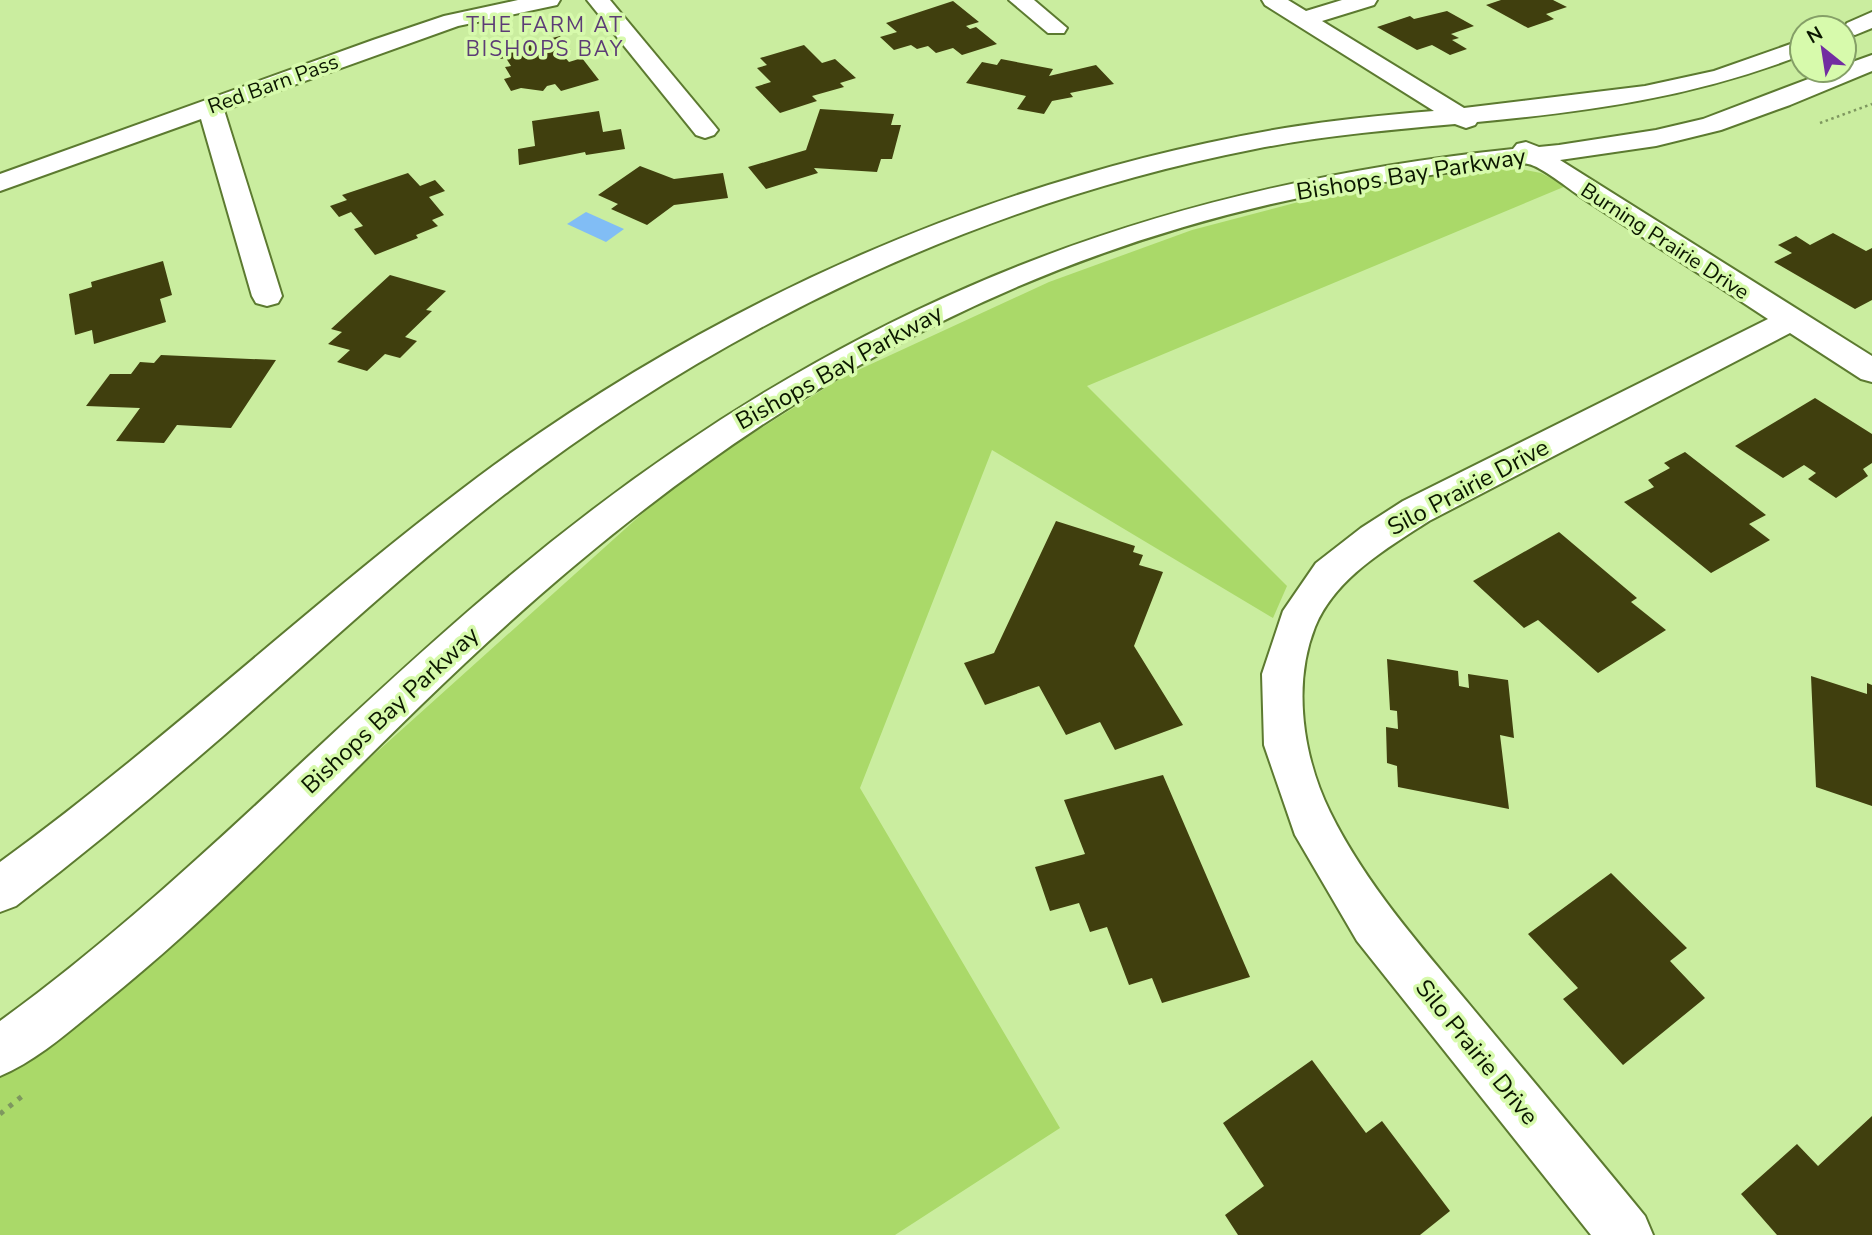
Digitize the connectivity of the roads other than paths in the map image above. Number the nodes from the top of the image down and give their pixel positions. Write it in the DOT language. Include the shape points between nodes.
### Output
graph roads {
  1 [pos="549,0"];
  2 [pos="598,0"];
  3 [pos="1020,0"];
  4 [pos="1273,0"];
  5 [pos="1366,0"];
  6 [pos="1303,19"];
  7 [pos="1056,27"];
  8 [pos="1788,52"];
  9 [pos="1872,62"];
  10 [pos="210,107"];
  11 [pos="1456,115"];
  12 [pos="705,130"];
  13 [pos="1536,154"];
  14 [pos="0,183"];
  15 [pos="267,296"];
  16 [pos="1790,320"];
  17 [pos="1871,370"];
  18 [pos="0,890"];
  19 [pos="0,1051"];
  20 [pos="1626,1235"];
  1 -- 10 [label="street, Red Barn Pass" via="452,21"];
  2 -- 12 [label="street"];
  3 -- 7 [label="street"];
  4 -- 6 [label="street, Burning Prairie Drive"];
  5 -- 6 [label="street"];
  6 -- 11 [label="street, Burning Prairie Drive"];
  8 -- 11 [label="street, Bishops Bay Parkway" via="1727,75 1654,92"];
  9 -- 13 [label="street, Bishops Bay Parkway" via="1692,130 1630,144"];
  10 -- 14 [label="street, Red Barn Pass"];
  10 -- 15 [label="street"];
  11 -- 13 [label="street, Burning Prairie Drive"];
  11 -- 18 [label="street, Bishops Bay Parkway" via="1275,138 1083,184 900,248 758,316 642,384 495,483 114,803"];
  13 -- 16 [label="street, Burning Prairie Drive"];
  13 -- 19 [label="street, Bishops Bay Parkway" via="1353,178 1159,226 1004,280 803,382 694,452 552,561 158,927"];
  16 -- 17 [label="street, Burning Prairie Drive"];
  16 -- 20 [label="street, Silo Prairie Drive" via="1416,511 1374,538 1329,573 1297,622 1282,674 1285,745 1311,821 1373,925"];
}
